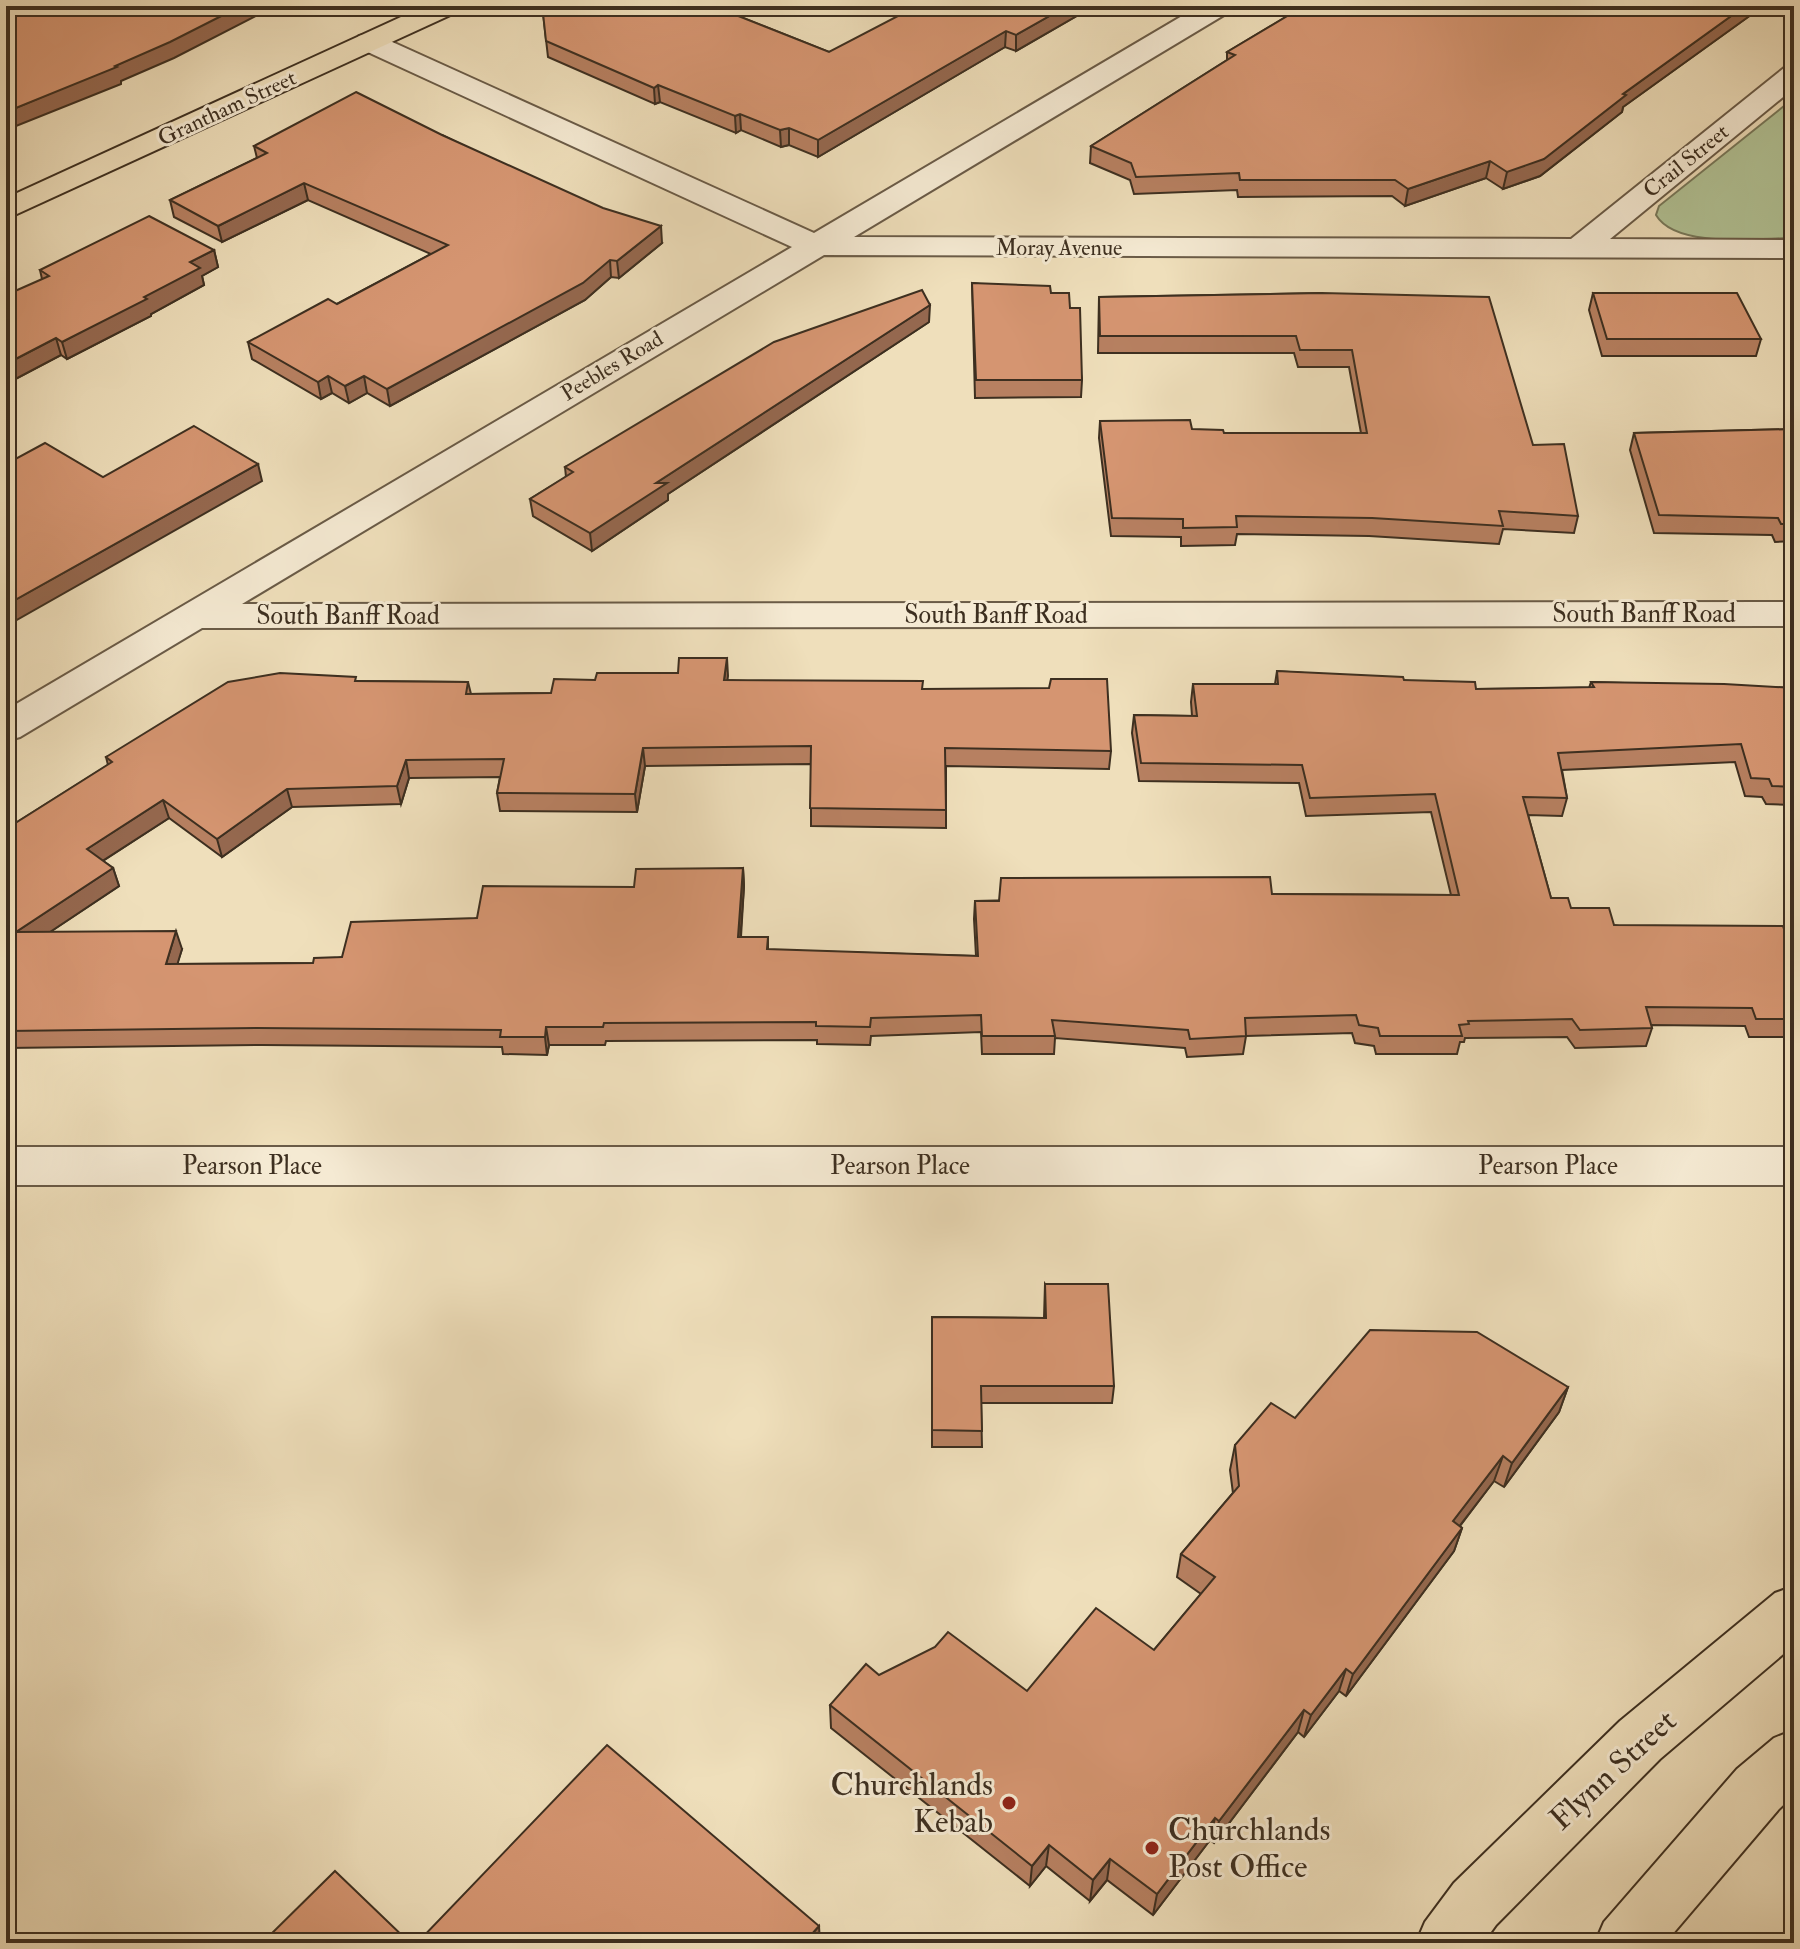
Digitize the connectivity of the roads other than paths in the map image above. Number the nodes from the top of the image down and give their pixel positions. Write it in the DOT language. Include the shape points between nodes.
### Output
graph roads {
  1 [pos="447,6"];
  2 [pos="1219,6"];
  3 [pos="369,42"];
  4 [pos="1794,74"];
  5 [pos="6,210"];
  6 [pos="814,245"];
  7 [pos="1580,248"];
  8 [pos="1794,249"];
  9 [pos="1794,614"];
  10 [pos="197,616"];
  11 [pos="6,728"];
  12 [pos="6,1166"];
  13 [pos="1794,1166"];
  14 [pos="1794,1611"];
  15 [pos="1794,1757"];
  16 [pos="1446,1943"];
  17 [pos="1625,1943"];
  1 -- 3 [label="main road, Grantham Street"];
  2 -- 6 [label="street, Peebles Road"];
  3 -- 5 [label="main road, Grantham Street"];
  3 -- 6 [label="street, Moray Avenue"];
  4 -- 7 [label="street, Crail Street"];
  6 -- 7 [label="street, Moray Avenue"];
  6 -- 10 [label="street, Peebles Road"];
  7 -- 8 [label="street, Moray Avenue"];
  9 -- 10 [label="street, South Banff Road"];
  10 -- 11 [label="street, Peebles Road"];
  12 -- 13 [label="street, Pearson Place"];
  14 -- 16 [label="main road, Flynn Street" via="1640,1740 1475,1904"];
  15 -- 17 [label="main road" via="1758,1789"];
}
